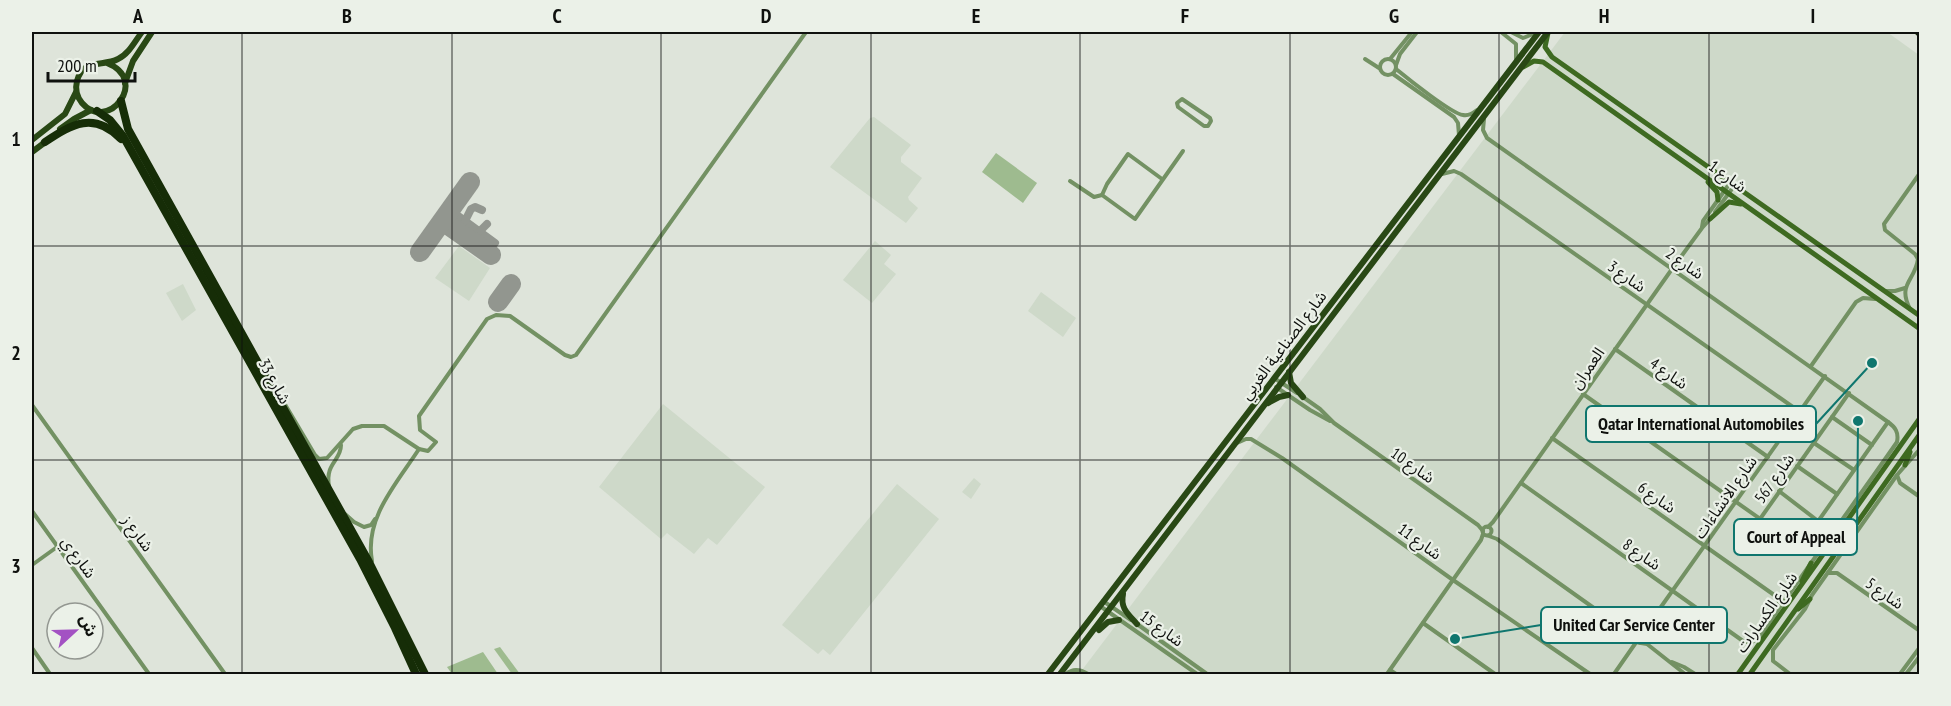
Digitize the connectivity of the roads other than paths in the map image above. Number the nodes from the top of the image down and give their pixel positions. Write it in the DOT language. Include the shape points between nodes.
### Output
graph roads {
  1 [pos="142,32"];
  2 [pos="152,32"];
  3 [pos="806,32"];
  4 [pos="1412,32"];
  5 [pos="1417,32"];
  6 [pos="1501,32"];
  7 [pos="1511,32"];
  8 [pos="1539,32"];
  9 [pos="1548,32"];
  10 [pos="1548,53"];
  11 [pos="1365,59"];
  12 [pos="1390,59"];
  13 [pos="1383,60"];
  14 [pos="1544,62"];
  15 [pos="107,63"];
  16 [pos="1373,63"];
  17 [pos="1516,67"];
  18 [pos="1396,68"];
  19 [pos="1381,71"];
  20 [pos="1393,74"];
  21 [pos="125,84"];
  22 [pos="76,91"];
  23 [pos="1422,93"];
  24 [pos="121,101"];
  25 [pos="1482,106"];
  26 [pos="1199,109"];
  27 [pos="94,110"];
  28 [pos="1484,116"];
  29 [pos="1458,139"];
  30 [pos="32,140"];
  31 [pos="45,142"];
  32 [pos="1183,151"];
  33 [pos="32,152"];
  34 [pos="133,156"];
  35 [pos="1691,166"];
  36 [pos="1920,173"];
  37 [pos="1438,177"];
  38 [pos="1162,179"];
  39 [pos="1070,181"];
  40 [pos="1732,185"];
  41 [pos="1727,192"];
  42 [pos="1102,195"];
  43 [pos="1718,200"];
  44 [pos="1750,208"];
  45 [pos="1710,219"];
  46 [pos="1701,228"];
  47 [pos="1672,269"];
  48 [pos="1920,272"];
  49 [pos="1913,277"];
  50 [pos="1905,287"];
  51 [pos="1884,291"];
  52 [pos="1878,300"];
  53 [pos="1646,305"];
  54 [pos="1910,309"];
  55 [pos="1920,316"];
  56 [pos="1920,330"];
  57 [pos="1615,349"];
  58 [pos="1811,366"];
  59 [pos="1289,371"];
  60 [pos="1825,376"];
  61 [pos="1272,380"];
  62 [pos="1279,385"];
  63 [pos="1849,393"];
  64 [pos="1583,394"];
  65 [pos="1288,395"];
  66 [pos="278,397"];
  67 [pos="1303,397"];
  68 [pos="32,405"];
  69 [pos="1265,405"];
  70 [pos="1800,412"];
  71 [pos="1832,417"];
  72 [pos="1920,418"];
  73 [pos="1888,422"];
  74 [pos="1334,423"];
  75 [pos="1920,434"];
  76 [pos="1552,438"];
  77 [pos="1904,440"];
  78 [pos="1814,443"];
  79 [pos="341,445"];
  80 [pos="1872,445"];
  81 [pos="1912,445"];
  82 [pos="1233,446"];
  83 [pos="1893,447"];
  84 [pos="419,449"];
  85 [pos="1919,449"];
  86 [pos="1768,457"];
  87 [pos="1905,465"];
  88 [pos="1797,466"];
  89 [pos="1854,470"];
  90 [pos="1897,475"];
  91 [pos="1521,483"];
  92 [pos="1900,483"];
  93 [pos="1890,485"];
  94 [pos="330,490"];
  95 [pos="1779,491"];
  96 [pos="1837,494"];
  97 [pos="1920,497"];
  98 [pos="336,500"];
  99 [pos="1737,501"];
  100 [pos="32,511"];
  101 [pos="380,511"];
  102 [pos="1760,519"];
  103 [pos="1818,521"];
  104 [pos="1487,531"];
  105 [pos="1706,545"];
  106 [pos="57,547"];
  107 [pos="1800,547"];
  108 [pos="1822,549"];
  109 [pos="1811,563"];
  110 [pos="1833,564"];
  111 [pos="32,565"];
  112 [pos="1827,573"];
  113 [pos="1837,573"];
  114 [pos="1453,580"];
  115 [pos="381,584"];
  116 [pos="1801,587"];
  117 [pos="1124,591"];
  118 [pos="1673,591"];
  119 [pos="1778,597"];
  120 [pos="1787,597"];
  121 [pos="1810,599"];
  122 [pos="1102,603"];
  123 [pos="1780,606"];
  124 [pos="1111,610"];
  125 [pos="1794,611"];
  126 [pos="1119,620"];
  127 [pos="1423,623"];
  128 [pos="1137,624"];
  129 [pos="1920,632"];
  130 [pos="1639,638"];
  131 [pos="1751,643"];
  132 [pos="1083,644"];
  133 [pos="1920,647"];
  134 [pos="32,648"];
  135 [pos="1920,656"];
  136 [pos="1668,660"];
  137 [pos="1388,672"];
  138 [pos="1738,673"];
  139 [pos="1087,674"];
  140 [pos="50,675"];
  141 [pos="149,675"];
  142 [pos="225,675"];
  143 [pos="416,675"];
  144 [pos="425,675"];
  145 [pos="1048,675"];
  146 [pos="1060,675"];
  147 [pos="1066,675"];
  148 [pos="1197,675"];
  149 [pos="1207,675"];
  150 [pos="1396,675"];
  151 [pos="1495,675"];
  152 [pos="1590,675"];
  153 [pos="1614,675"];
  154 [pos="1685,675"];
  155 [pos="1695,675"];
  156 [pos="1750,675"];
  157 [pos="1790,675"];
  158 [pos="1900,675"];
  159 [pos="1906,675"];
  1 -- 15 [label="main road" via="126,54"];
  2 -- 21 [label="main road" via="133,61"];
  3 -- 84 [label="street" via="578,354 565,356 510,316 490,317 421,412 420,430 436,442 428,451"];
  4 -- 12 [label="street"];
  5 -- 18 [label="street" via="1400,54"];
  6 -- 17 [label="street" via="1516,44"];
  7 -- 8 [label="street" via="1523,38"];
  8 -- 17 [label="main road, شارع الصناعية الغربي"];
  9 -- 10 [label="street"];
  9 -- 17 [label="main road, شارع الصناعية الغربي"];
  10 -- 14 [label="street" via="1542,56"];
  10 -- 40 [label="street, شارع 1"];
  11 -- 16 [label="street"];
  12 -- 13 [label="street"];
  12 -- 18 [label="street"];
  13 -- 16 [label="street"];
  13 -- 19 [label="street"];
  14 -- 17 [label="street"];
  14 -- 35 [label="street, شارع 1"];
  15 -- 21 [label="main road" via="121,73"];
  15 -- 22 [label="main road" via="95,63 84,69 77,79"];
  16 -- 19 [label="street"];
  17 -- 25 [label="main road, شارع الصناعية الغربي"];
  17 -- 28 [label="main road, شارع الصناعية الغربي"];
  18 -- 20 [label="street"];
  18 -- 23 [label="street"];
  19 -- 20 [label="street"];
  20 -- 23 [label="street"];
  21 -- 24 [label="main road"];
  22 -- 27 [label="main road" via="83,104"];
  22 -- 30 [label="main road" via="64,114"];
  23 -- 25 [label="street" via="1463,115"];
  23 -- 29 [label="street" via="1457,119"];
  24 -- 27 [label="main road" via="107,111"];
  24 -- 66 [label="highway, شارع 33" via="131,133"];
  25 -- 29 [label="main road, شارع الصناعية الغربي"];
  26 -- 26 [label="street" via="1182,99 1177,103 1206,127 1210,118"];
  27 -- 31 [label="main road" via="74,119"];
  27 -- 34 [label="highway, شارع 33" via="117,128"];
  28 -- 37 [label="main road, شارع الصناعية الغربي"];
  28 -- 47 [label="street, شارع 2" via="1483,130 1490,140"];
  29 -- 61 [label="main road, شارع الصناعية الغربي"];
  31 -- 33 [label="main road"];
  31 -- 34 [label="highway" via="74,125 97,123 116,134"];
  32 -- 38 [label="street"];
  34 -- 143 [label="highway, شارع 33" via="355,551"];
  35 -- 41 [label="street, شارع 1"];
  35 -- 43 [label="street" via="1715,189"];
  36 -- 49 [label="street" via="1884,225 1917,257"];
  37 -- 53 [label="street, شارع 3" via="1450,171 1461,174"];
  37 -- 59 [label="main road, شارع الصناعية الغربي"];
  38 -- 42 [label="street" via="1135,219"];
  38 -- 42 [label="street" via="1128,154"];
  39 -- 42 [label="street" via="1094,197"];
  40 -- 41 [label="street, العمران"];
  40 -- 51 [label="street, شارع 1"];
  41 -- 43 [label="street, العمران"];
  41 -- 44 [label="street, شارع 1"];
  41 -- 45 [label="street, العمران"];
  43 -- 46 [label="street, العمران"];
  44 -- 45 [label="street" via="1729,202"];
  44 -- 52 [label="street, شارع 1"];
  45 -- 46 [label="street, العمران"];
  46 -- 47 [label="street, العمران"];
  47 -- 53 [label="street, العمران"];
  47 -- 58 [label="street, شارع 2"];
  48 -- 49 [label="street"];
  49 -- 50 [label="street"];
  50 -- 51 [label="street"];
  50 -- 54 [label="street"];
  51 -- 54 [label="street, شارع 1"];
  52 -- 56 [label="street, شارع 1"];
  52 -- 58 [label="street" via="1867,297 1856,302"];
  53 -- 57 [label="street, العمران"];
  53 -- 70 [label="street, شارع 3"];
  54 -- 55 [label="street, شارع 1"];
  57 -- 64 [label="street, العمران"];
  57 -- 86 [label="street, شارع 4"];
  58 -- 60 [label="street, شارع 2"];
  59 -- 62 [label="main road, شارع الصناعية الغربي"];
  59 -- 67 [label="main road" via="1291,383"];
  60 -- 63 [label="street, شارع 2"];
  60 -- 70 [label="street, شارع الانشاءات"];
  61 -- 62 [label="street, شارع 10"];
  61 -- 122 [label="main road, شارع الصناعية الغربي"];
  62 -- 65 [label="street, شارع 10"];
  62 -- 67 [label="street, شارع 10"];
  62 -- 69 [label="main road, شارع الصناعية الغربي"];
  63 -- 71 [label="street, شارع 567"];
  63 -- 73 [label="street, شارع 2"];
  64 -- 76 [label="street, العمران"];
  64 -- 99 [label="street"];
  65 -- 69 [label="main road"];
  65 -- 74 [label="street, شارع 10"];
  66 -- 79 [label="street" via="317,457 327,458"];
  66 -- 94 [label="highway, شارع 33"];
  67 -- 74 [label="street, شارع 10"];
  68 -- 142 [label="street, شارع ز"];
  69 -- 82 [label="main road, شارع الصناعية الغربي"];
  70 -- 86 [label="street, شارع الانشاءات"];
  71 -- 78 [label="street, شارع 567"];
  71 -- 80 [label="street"];
  72 -- 77 [label="street, شارع الكسارات"];
  73 -- 80 [label="street"];
  73 -- 83 [label="street" via="1897,433"];
  74 -- 104 [label="street, شارع 10"];
  75 -- 81 [label="street, شارع الكسارات"];
  76 -- 91 [label="street, العمران"];
  76 -- 105 [label="street, شارع 6"];
  77 -- 83 [label="street"];
  77 -- 116 [label="street, شارع الكسارات"];
  78 -- 88 [label="street, شارع 567"];
  78 -- 89 [label="street"];
  79 -- 84 [label="street" via="357,427 384,426"];
  79 -- 94 [label="street" via="328,472"];
  80 -- 89 [label="street"];
  81 -- 87 [label="street"];
  81 -- 125 [label="street, شارع الكسارات"];
  82 -- 114 [label="street, شارع 11" via="1249,438 1259,443"];
  82 -- 117 [label="main road, شارع الصناعية الغربي"];
  83 -- 108 [label="street, شارع الكسارات"];
  84 -- 101 [label="street"];
  85 -- 87 [label="street, شارع الكسارات"];
  86 -- 99 [label="street, شارع الانشاءات"];
  87 -- 90 [label="street, شارع الكسارات"];
  88 -- 95 [label="street, شارع 567"];
  88 -- 96 [label="street"];
  89 -- 96 [label="street"];
  90 -- 92 [label="street"];
  90 -- 93 [label="street, شارع الكسارات"];
  91 -- 104 [label="street, العمران"];
  91 -- 118 [label="street, شارع 8"];
  92 -- 93 [label="street"];
  92 -- 97 [label="street"];
  93 -- 110 [label="street, شارع الكسارات"];
  94 -- 98 [label="highway, شارع 33"];
  95 -- 102 [label="street, شارع 567"];
  95 -- 103 [label="street"];
  96 -- 103 [label="street"];
  98 -- 101 [label="street" via="348,516 364,527"];
  98 -- 115 [label="highway, شارع 33"];
  99 -- 102 [label="street"];
  99 -- 105 [label="street, شارع الانشاءات"];
  100 -- 106 [label="street, شارع ي"];
  101 -- 115 [label="street" via="370,543"];
  102 -- 107 [label="street"];
  103 -- 107 [label="street"];
  104 -- 114 [label="street, العمران"];
  104 -- 130 [label="street"];
  105 -- 118 [label="street, شارع الانشاءات"];
  105 -- 119 [label="street, شارع 6"];
  106 -- 111 [label="street"];
  106 -- 141 [label="street, شارع ي"];
  107 -- 108 [label="street" via="1812,553"];
  108 -- 109 [label="street, شارع الكسارات"];
  109 -- 116 [label="street"];
  109 -- 120 [label="street, شارع الكسارات"];
  110 -- 112 [label="street, شارع الكسارات"];
  110 -- 113 [label="street"];
  112 -- 113 [label="street"];
  112 -- 121 [label="street, شارع الكسارات"];
  113 -- 129 [label="street, شارع 5"];
  114 -- 127 [label="street, العمران"];
  114 -- 152 [label="street, شارع 11"];
  115 -- 144 [label="highway, شارع 33"];
  116 -- 138 [label="street, شارع الكسارات"];
  117 -- 124 [label="main road, شارع الصناعية الغربي"];
  117 -- 128 [label="main road" via="1122,606"];
  118 -- 130 [label="street, شارع الانشاءات"];
  118 -- 131 [label="street, شارع 8"];
  119 -- 120 [label="street"];
  119 -- 123 [label="street"];
  120 -- 123 [label="street, شارع الكسارات"];
  121 -- 125 [label="street"];
  121 -- 157 [label="street, شارع الكسارات" via="1773,650 1772,658"];
  122 -- 124 [label="street, شارع 15"];
  122 -- 145 [label="main road, شارع الصناعية الغربي"];
  123 -- 131 [label="street, شارع الكسارات"];
  124 -- 126 [label="street, شارع 15"];
  124 -- 128 [label="street, شارع 15"];
  124 -- 132 [label="main road, شارع الصناعية الغربي"];
  125 -- 156 [label="street, شارع الكسارات"];
  126 -- 132 [label="main road" via="1106,623"];
  126 -- 148 [label="street, شارع 15"];
  127 -- 137 [label="street, العمران"];
  127 -- 151 [label="street"];
  128 -- 149 [label="street, شارع 15"];
  130 -- 136 [label="street"];
  130 -- 153 [label="street, شارع الانشاءات"];
  132 -- 146 [label="main road, شارع الصناعية الغربي"];
  133 -- 158 [label="street"];
  134 -- 140 [label="street"];
  135 -- 159 [label="street"];
  136 -- 154 [label="street"];
  136 -- 155 [label="street"];
  137 -- 150 [label="street"];
  139 -- 147 [label="street" via="1075,670"];
}
